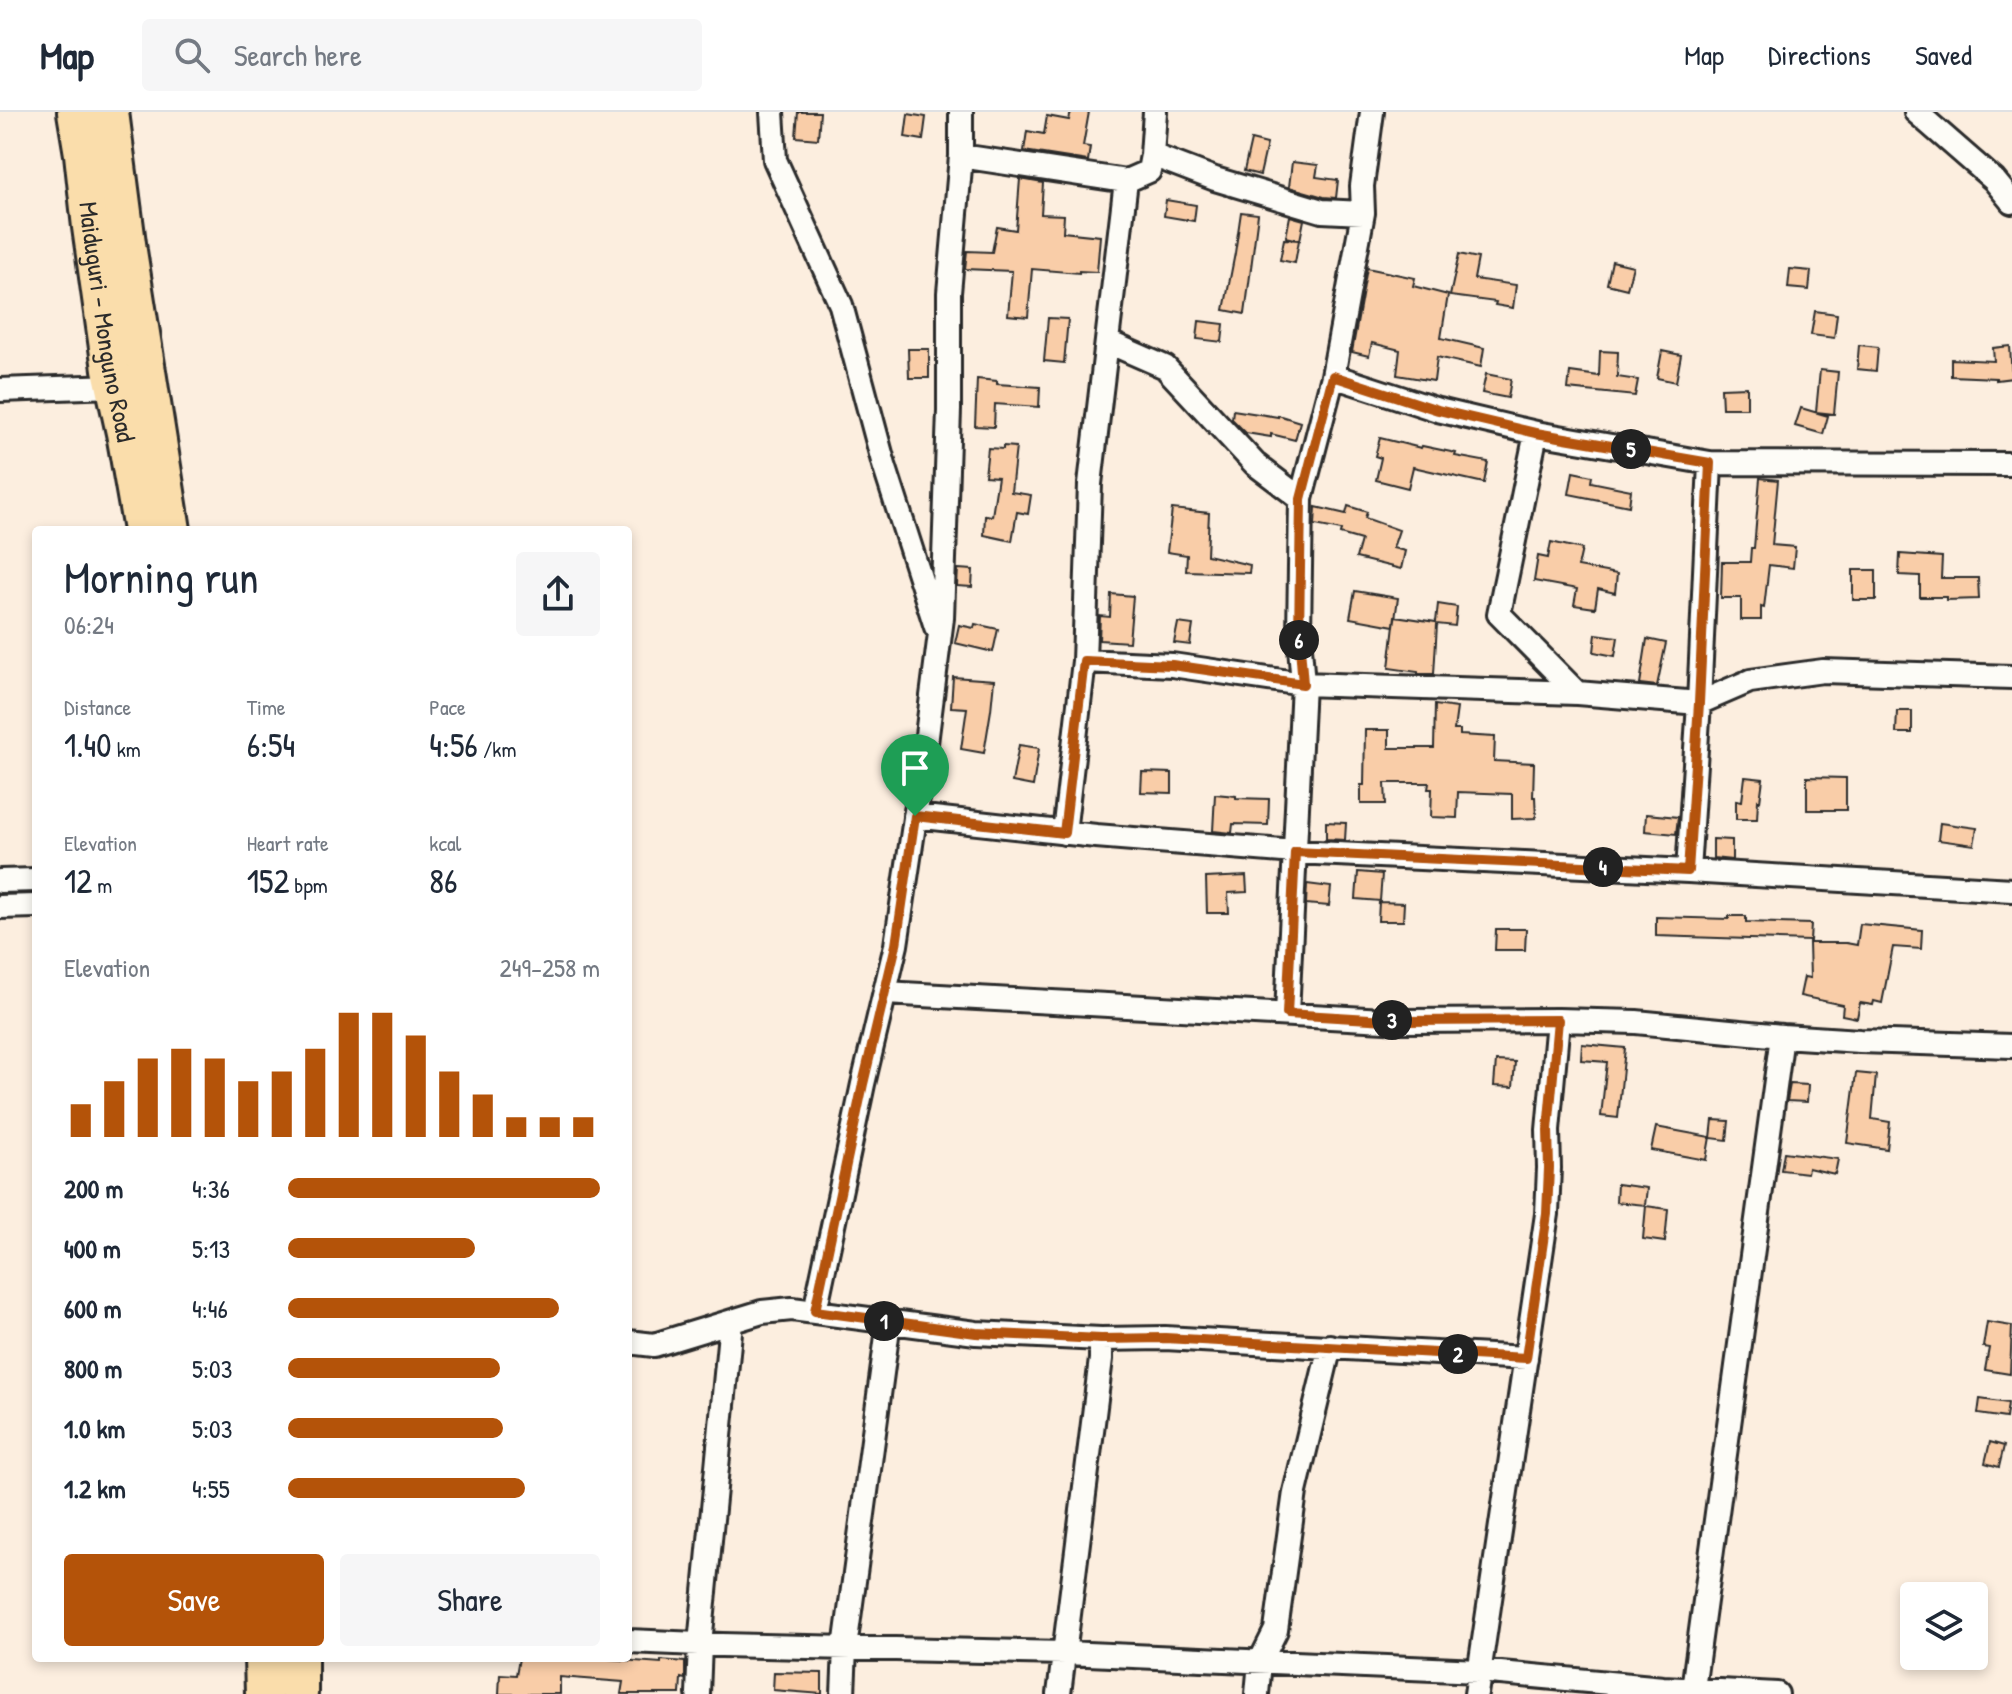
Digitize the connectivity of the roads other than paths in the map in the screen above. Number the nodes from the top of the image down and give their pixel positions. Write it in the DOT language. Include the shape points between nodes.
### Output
graph roads {
  1 [pos="76,112"];
  2 [pos="110,112"];
  3 [pos="772,112"];
  4 [pos="961,112"];
  5 [pos="1155,112"];
  6 [pos="1372,112"];
  7 [pos="1916,112"];
  8 [pos="1152,155"];
  9 [pos="961,156"];
  10 [pos="1126,181"];
  11 [pos="2012,202"];
  12 [pos="1363,213"];
  13 [pos="1108,342"];
  14 [pos="1333,376"];
  15 [pos="115,386"];
  16 [pos="0,390"];
  17 [pos="1536,433"];
  18 [pos="1710,463"];
  19 [pos="2012,464"];
  20 [pos="1301,499"];
  21 [pos="141,526"];
  22 [pos="171,526"];
  23 [pos="939,641"];
  24 [pos="1084,661"];
  25 [pos="2012,677"];
  26 [pos="1303,684"];
  27 [pos="1577,693"];
  28 [pos="1699,703"];
  29 [pos="915,816"];
  30 [pos="1064,833"];
  31 [pos="1295,852"];
  32 [pos="1688,871"];
  33 [pos="32,880"];
  34 [pos="0,881"];
  35 [pos="2012,890"];
  36 [pos="32,906"];
  37 [pos="0,907"];
  38 [pos="885,993"];
  39 [pos="1287,1014"];
  40 [pos="1558,1020"];
  41 [pos="1782,1036"];
  42 [pos="2012,1046"];
  43 [pos="815,1311"];
  44 [pos="889,1321"];
  45 [pos="731,1322"];
  46 [pos="1101,1339"];
  47 [pos="632,1342"];
  48 [pos="1330,1346"];
  49 [pos="1526,1358"];
  50 [pos="632,1641"];
  51 [pos="700,1644"];
  52 [pos="845,1648"];
  53 [pos="1065,1653"];
  54 [pos="263,1662"];
  55 [pos="299,1662"];
  56 [pos="1260,1662"];
  57 [pos="1479,1671"];
  58 [pos="1693,1689"];
  59 [pos="1663,1691"];
  60 [pos="264,1694"];
  61 [pos="299,1694"];
  62 [pos="698,1694"];
  63 [pos="843,1694"];
  64 [pos="1059,1694"];
  65 [pos="1257,1694"];
  66 [pos="1476,1694"];
  67 [pos="1777,1694"];
  1 -- 15 [label="main road, Maiduguri - Monguno Road"];
  2 -- 22 [label="main road, Maiduguri - Monguno Road"];
  3 -- 23 [label="street" via="775,160 841,305"];
  4 -- 9 [label="street"];
  5 -- 8 [label="street"];
  6 -- 12 [label="street"];
  7 -- 11 [label="street"];
  8 -- 10 [label="street" via="1149,171"];
  8 -- 12 [label="street" via="1322,211"];
  9 -- 10 [label="street"];
  9 -- 23 [label="street" via="949,293"];
  10 -- 13 [label="street"];
  12 -- 14 [label="street"];
  13 -- 20 [label="street" via="1165,367 1255,464"];
  13 -- 24 [label="street" via="1090,484"];
  14 -- 17 [label="street" via="1438,410"];
  14 -- 20 [label="street"];
  15 -- 16 [label="street"];
  15 -- 21 [label="main road, Maiduguri - Monguno Road"];
  17 -- 18 [label="street"];
  17 -- 27 [label="street" via="1499,614"];
  18 -- 19 [label="street"];
  18 -- 28 [label="street"];
  20 -- 26 [label="street"];
  23 -- 29 [label="street"];
  24 -- 26 [label="street" via="1172,665"];
  24 -- 30 [label="street"];
  25 -- 28 [label="street" via="1823,671 1750,681"];
  26 -- 27 [label="street"];
  26 -- 31 [label="street"];
  27 -- 28 [label="street"];
  28 -- 32 [label="street"];
  29 -- 30 [label="street"];
  29 -- 38 [label="street"];
  30 -- 31 [label="street"];
  31 -- 32 [label="street"];
  31 -- 39 [label="street"];
  32 -- 35 [label="street"];
  33 -- 34 [label="street"];
  36 -- 37 [label="street"];
  38 -- 39 [label="street"];
  38 -- 43 [label="street"];
  39 -- 40 [label="street" via="1403,1021"];
  40 -- 41 [label="street"];
  40 -- 49 [label="street" via="1547,1214"];
  41 -- 42 [label="street"];
  41 -- 58 [label="street"];
  43 -- 44 [label="street"];
  43 -- 45 [label="street" via="762,1312"];
  44 -- 46 [label="street" via="976,1333"];
  44 -- 52 [label="street"];
  45 -- 47 [label="street" via="654,1345"];
  45 -- 51 [label="street"];
  46 -- 48 [label="street"];
  46 -- 53 [label="street"];
  48 -- 49 [label="street"];
  48 -- 56 [label="street" via="1295,1492 1276,1630"];
  49 -- 57 [label="street"];
  50 -- 51 [label="street"];
  51 -- 52 [label="street"];
  51 -- 62 [label="street"];
  52 -- 53 [label="street"];
  52 -- 63 [label="street"];
  53 -- 56 [label="street"];
  53 -- 64 [label="street"];
  54 -- 60 [label="main road"];
  55 -- 61 [label="main road"];
  56 -- 57 [label="street"];
  56 -- 65 [label="street"];
  57 -- 59 [label="street"];
  57 -- 66 [label="street"];
  58 -- 59 [label="street"];
  58 -- 67 [label="street"];
}
